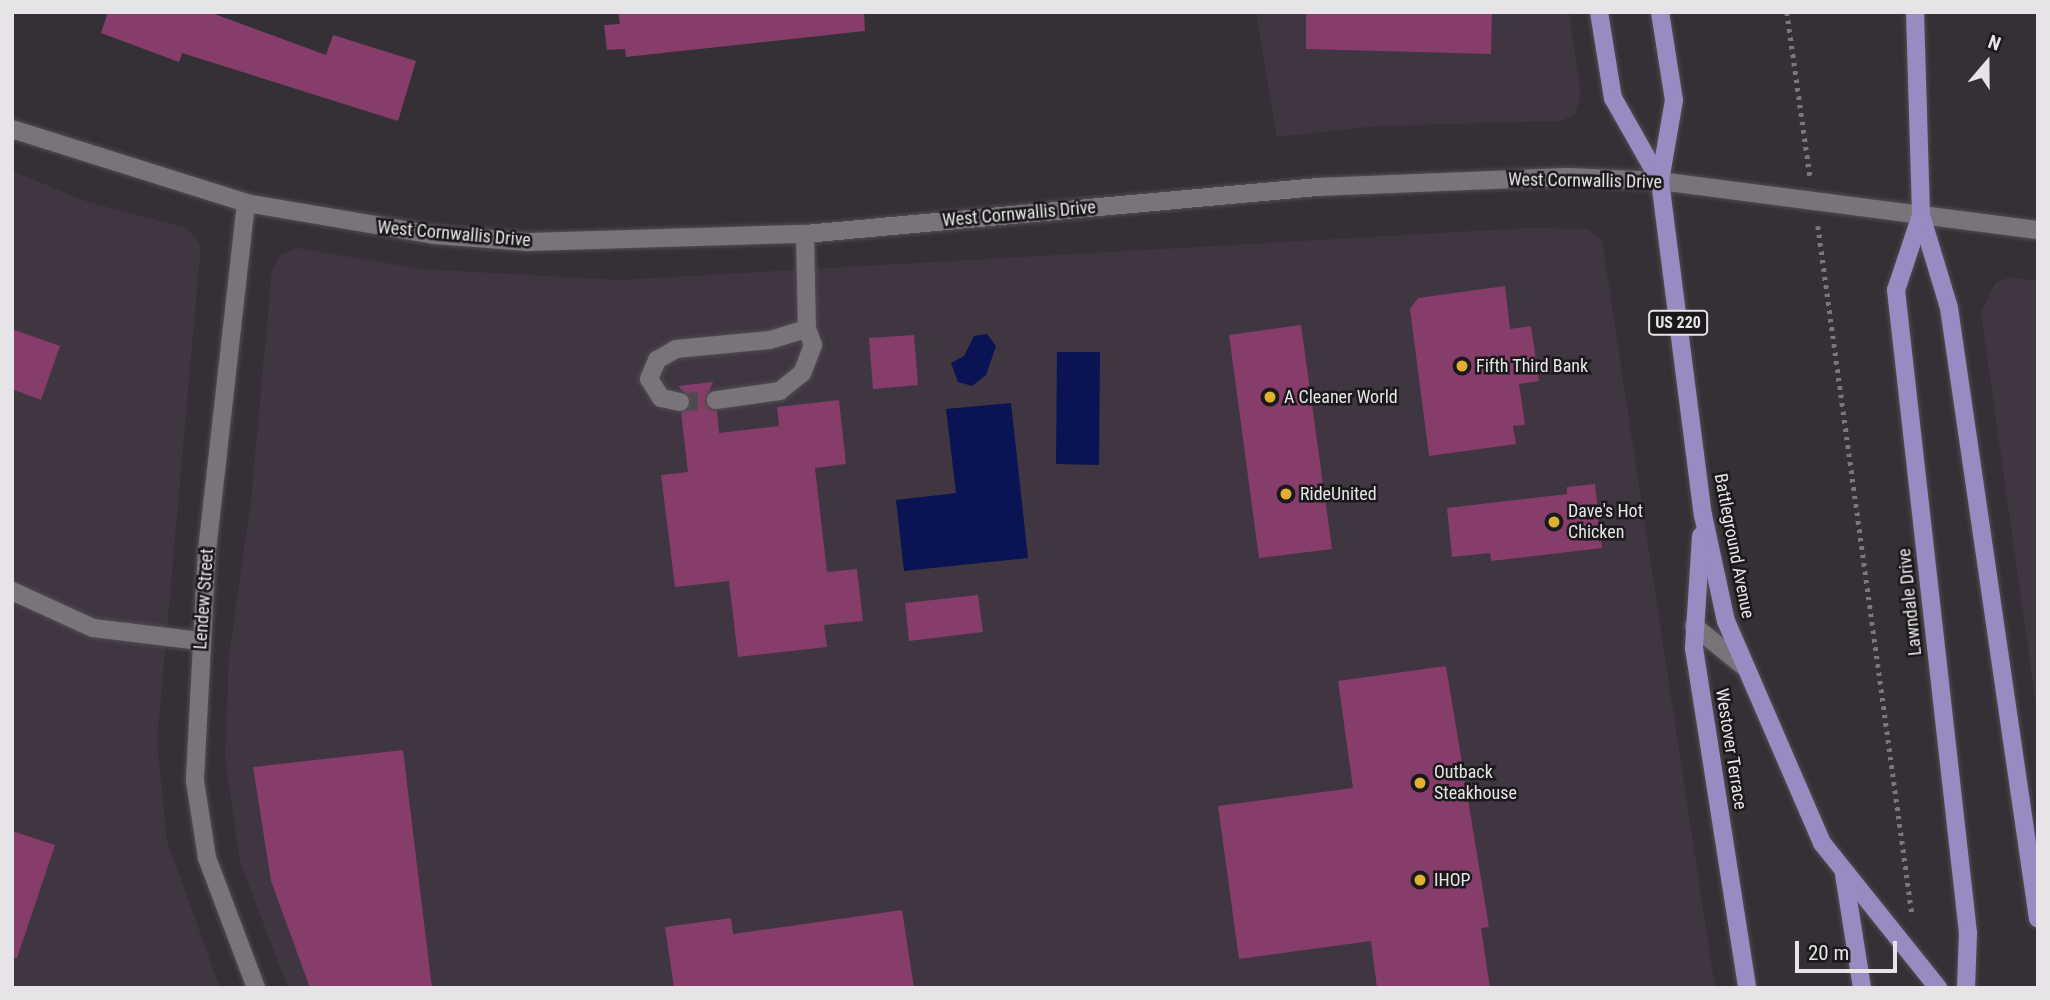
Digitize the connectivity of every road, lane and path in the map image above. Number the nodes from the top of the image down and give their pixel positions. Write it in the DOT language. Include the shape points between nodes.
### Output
graph roads {
  1 [pos="1599,12"];
  2 [pos="1660,12"];
  3 [pos="1787,12"];
  4 [pos="1916,12"];
  5 [pos="12,129"];
  6 [pos="1660,181"];
  7 [pos="1814,201"];
  8 [pos="246,203"];
  9 [pos="1921,215"];
  10 [pos="2038,230"];
  11 [pos="805,234"];
  12 [pos="807,329"];
  13 [pos="716,400"];
  14 [pos="680,402"];
  15 [pos="1703,515"];
  16 [pos="12,592"];
  17 [pos="1694,626"];
  18 [pos="200,641"];
  19 [pos="1742,665"];
  20 [pos="1844,874"];
  21 [pos="2038,919"];
  22 [pos="1919,964"];
  23 [pos="256,988"];
  24 [pos="1747,988"];
  25 [pos="1862,988"];
  26 [pos="1938,988"];
  27 [pos="1966,988"];
  1 -- 6 [label="main road, Battleground Avenue / US 220" via="1612,98"];
  2 -- 6 [label="main road, Battleground Avenue / US 220" via="1674,100"];
  3 -- 7 [label="path"];
  4 -- 9 [label="main road, Lawndale Drive"];
  5 -- 8 [label="street, West Cornwallis Drive"];
  6 -- 7 [label="street, West Cornwallis Drive"];
  6 -- 11 [label="street, West Cornwallis Drive" via="1567,177 1317,187"];
  6 -- 15 [label="main road, Battleground Avenue / US 220"];
  7 -- 9 [label="street, West Cornwallis Drive"];
  7 -- 22 [label="path"];
  8 -- 11 [label="street, West Cornwallis Drive" via="396,230 528,242"];
  8 -- 18 [label="street, Lendew Street"];
  9 -- 10 [label="street, West Cornwallis Drive"];
  9 -- 21 [label="main road, Lawndale Drive" via="1949,308"];
  9 -- 27 [label="main road, Lawndale Drive" via="1896,290 1968,933"];
  11 -- 12 [label="street"];
  12 -- 13 [label="street" via="813,345 802,373 780,391"];
  12 -- 14 [label="street" via="770,340 676,349 657,360 649,379 661,398"];
  15 -- 17 [label="main road, Westover Terrace"];
  15 -- 19 [label="main road, Battleground Avenue / US 220"];
  16 -- 18 [label="street" via="93,628"];
  17 -- 19 [label="street"];
  17 -- 24 [label="main road, Westover Terrace"];
  18 -- 23 [label="street, Lendew Street" via="195,781 203,836"];
  19 -- 20 [label="main road, Battleground Avenue / US 220" via="1800,800"];
  20 -- 22 [label="main road, Battleground Avenue / US 220"];
  20 -- 25 [label="main road"];
  22 -- 26 [label="main road, Battleground Avenue / US 220"];
}
